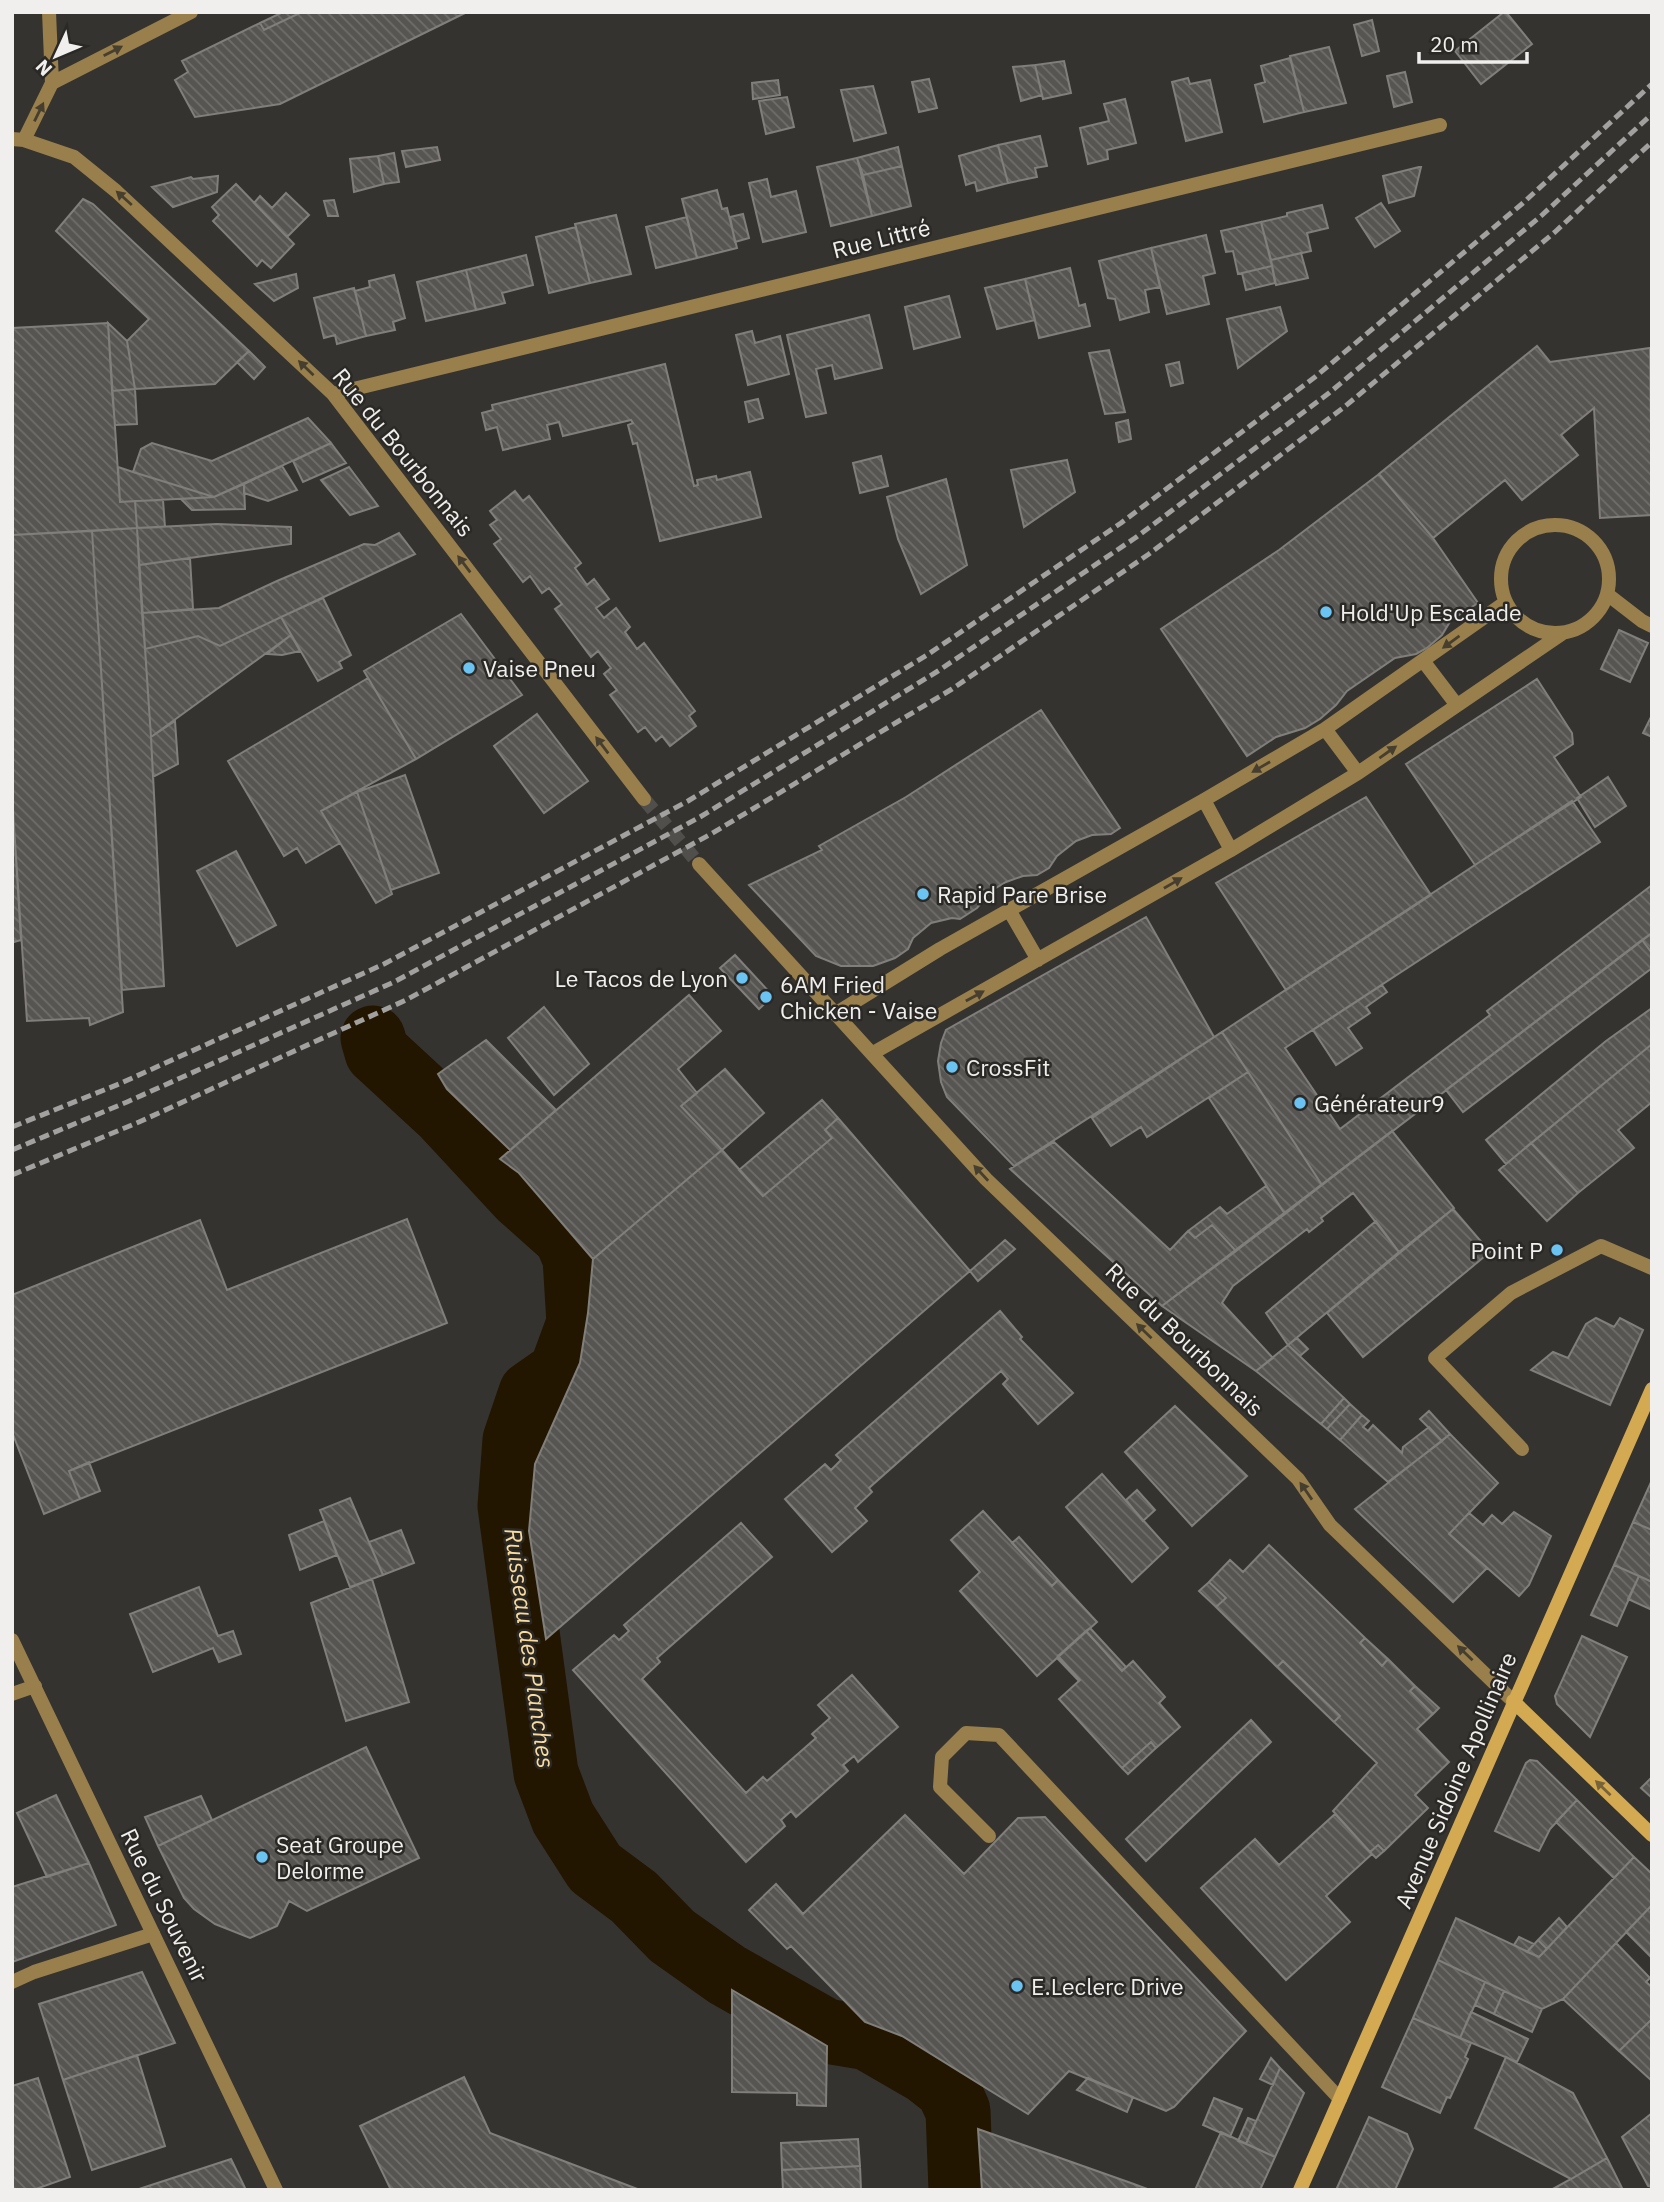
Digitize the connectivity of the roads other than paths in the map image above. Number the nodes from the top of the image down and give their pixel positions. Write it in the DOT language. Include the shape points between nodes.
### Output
graph roads {
  1 [pos="49,12"];
  2 [pos="191,12"];
  3 [pos="52,83"];
  4 [pos="1440,125"];
  5 [pos="18,140"];
  6 [pos="333,394"];
  7 [pos="1607,594"];
  8 [pos="1506,602"];
  9 [pos="1652,626"];
  10 [pos="1563,633"];
  11 [pos="1424,662"];
  12 [pos="1456,704"];
  13 [pos="1325,729"];
  14 [pos="1358,773"];
  15 [pos="644,799"];
  16 [pos="1204,800"];
  17 [pos="1231,850"];
  18 [pos="699,864"];
  19 [pos="1009,910"];
  20 [pos="1038,960"];
  21 [pos="835,1014"];
  22 [pos="873,1053"];
  23 [pos="1652,1268"];
  24 [pos="1652,1389"];
  25 [pos="1522,1449"];
  26 [pos="12,1640"];
  27 [pos="35,1686"];
  28 [pos="12,1694"];
  29 [pos="1513,1701"];
  30 [pos="1652,1835"];
  31 [pos="989,1836"];
  32 [pos="153,1934"];
  33 [pos="12,1982"];
  34 [pos="1340,2099"];
  35 [pos="276,2190"];
  36 [pos="1300,2190"];
  1 -- 3 [label="street"];
  3 -- 2 [label="street, one-way"];
  5 -- 3 [label="street, one-way"];
  4 -- 6 [label="street, Rue Littré"];
  6 -- 5 [label="street, Rue du Bourbonnais, one-way" via="117,191 74,157"];
  15 -- 6 [label="street, Rue du Bourbonnais, one-way"];
  7 -- 8 [label="street" via="1606,560 1597,545 1568,526 1551,525 1519,538 1508,551 1501,584"];
  7 -- 9 [label="street"];
  7 -- 10 [label="street" via="1591,620"];
  8 -- 10 [label="street" via="1529,626"];
  8 -- 11 [label="street, one-way"];
  10 -- 12 [label="street"];
  11 -- 12 [label="street"];
  11 -- 13 [label="street"];
  14 -- 12 [label="street, one-way"];
  13 -- 14 [label="street"];
  13 -- 16 [label="street, one-way"];
  14 -- 17 [label="street"];
  16 -- 17 [label="street"];
  16 -- 19 [label="street"];
  20 -- 17 [label="street, one-way"];
  18 -- 21 [label="street, Rue du Bourbonnais"];
  19 -- 20 [label="street"];
  19 -- 21 [label="street"];
  22 -- 20 [label="street, one-way"];
  21 -- 22 [label="street, Rue du Bourbonnais"];
  29 -- 22 [label="street, Rue du Bourbonnais, one-way" via="1331,1525 1298,1479 986,1179"];
  23 -- 25 [label="street" via="1601,1246 1511,1293 1435,1358"];
  24 -- 29 [label="main road, Avenue Sidoine Apollinaire"];
  26 -- 27 [label="street, Rue du Souvenir"];
  27 -- 28 [label="street"];
  27 -- 32 [label="street, Rue du Souvenir"];
  30 -- 29 [label="main road, Rue du Bourbonnais, one-way"];
  29 -- 34 [label="main road, Avenue Sidoine Apollinaire"];
  31 -- 34 [label="street" via="940,1787 942,1757 967,1733 999,1735"];
  32 -- 33 [label="street"];
  32 -- 35 [label="street, Rue du Souvenir"];
  34 -- 36 [label="main road, Avenue Sidoine Apollinaire"];
}
